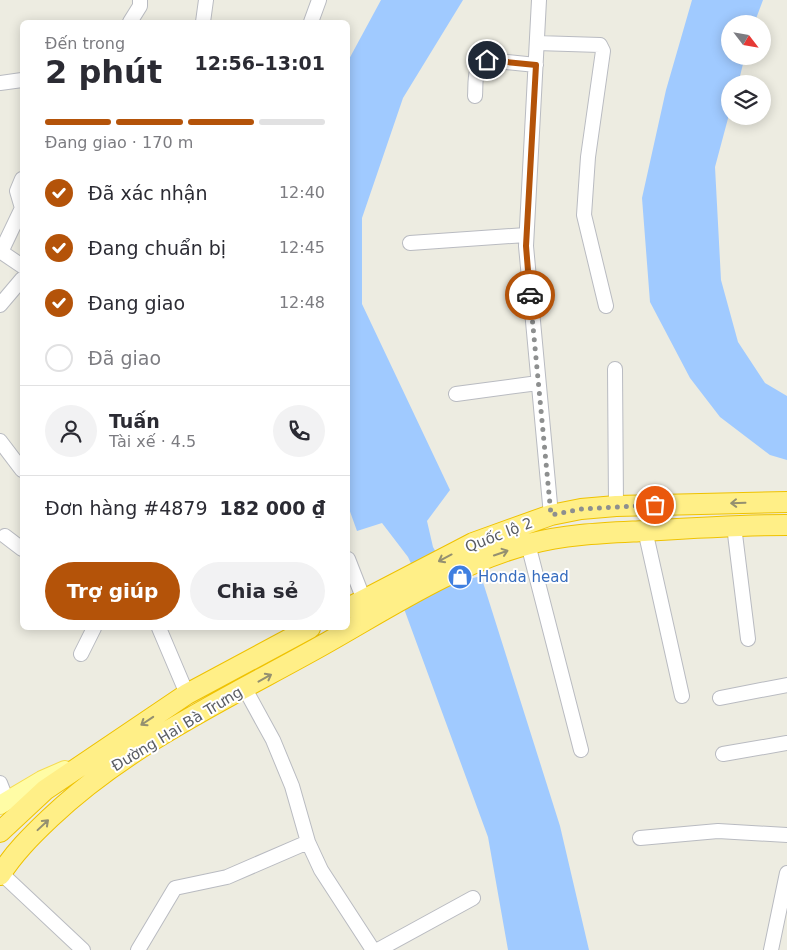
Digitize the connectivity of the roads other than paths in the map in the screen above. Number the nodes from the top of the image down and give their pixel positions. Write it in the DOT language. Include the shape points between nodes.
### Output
graph roads {
  1 [pos="140,0"];
  2 [pos="206,0"];
  3 [pos="319,0"];
  4 [pos="539,0"];
  5 [pos="131,20"];
  6 [pos="203,20"];
  7 [pos="312,20"];
  8 [pos="537,43"];
  9 [pos="536,65"];
  10 [pos="20,80"];
  11 [pos="0,83"];
  12 [pos="475,96"];
  13 [pos="20,184"];
  14 [pos="20,201"];
  15 [pos="20,212"];
  16 [pos="526,235"];
  17 [pos="410,243"];
  18 [pos="1,252"];
  19 [pos="20,265"];
  20 [pos="20,281"];
  21 [pos="0,305"];
  22 [pos="606,306"];
  23 [pos="615,369"];
  24 [pos="538,383"];
  25 [pos="456,394"];
  26 [pos="0,441"];
  27 [pos="20,467"];
  28 [pos="787,502"];
  29 [pos="616,506"];
  30 [pos="551,515"];
  31 [pos="787,525"];
  32 [pos="734,526"];
  33 [pos="645,530"];
  34 [pos="5,536"];
  35 [pos="528,544"];
  36 [pos="20,547"];
  37 [pos="350,564"];
  38 [pos="366,605"];
  39 [pos="350,616"];
  40 [pos="93,630"];
  41 [pos="160,630"];
  42 [pos="306,630"];
  43 [pos="330,630"];
  44 [pos="748,639"];
  45 [pos="81,654"];
  46 [pos="787,685"];
  47 [pos="245,689"];
  48 [pos="187,694"];
  49 [pos="682,696"];
  50 [pos="720,698"];
  51 [pos="787,743"];
  52 [pos="581,750"];
  53 [pos="723,754"];
  54 [pos="91,759"];
  55 [pos="0,783"];
  56 [pos="3,803"];
  57 [pos="1,828"];
  58 [pos="787,836"];
  59 [pos="640,838"];
  60 [pos="308,842"];
  61 [pos="21,846"];
  62 [pos="787,873"];
  63 [pos="1,874"];
  64 [pos="472,898"];
  65 [pos="83,950"];
  66 [pos="138,950"];
  67 [pos="373,950"];
  68 [pos="378,950"];
  69 [pos="771,950"];
  1 -- 5 [label="street"];
  2 -- 6 [label="street"];
  3 -- 7 [label="street"];
  4 -- 8 [label="street"];
  8 -- 9 [label="street"];
  8 -- 22 [label="street" via="600,46 603,51 588,157 584,215"];
  9 -- 12 [label="street" via="483,62 478,69"];
  9 -- 16 [label="street"];
  10 -- 11 [label="street"];
  13 -- 14 [label="street" via="17,191"];
  15 -- 18 [label="street"];
  16 -- 17 [label="street"];
  16 -- 24 [label="street"];
  18 -- 19 [label="street"];
  20 -- 21 [label="street"];
  23 -- 29 [label="street"];
  24 -- 25 [label="street"];
  24 -- 30 [label="street"];
  26 -- 27 [label="street"];
  28 -- 29 [label="highway, Quốc lộ 2, one-way"];
  29 -- 30 [label="highway, Quốc lộ 2"];
  30 -- 38 [label="highway, Quốc lộ 2, one-way" via="474,543"];
  31 -- 32 [label="highway, Quốc lộ 2"];
  32 -- 33 [label="highway, Quốc lộ 2"];
  32 -- 44 [label="street"];
  33 -- 35 [label="highway, Quốc lộ 2" via="570,535"];
  33 -- 49 [label="street"];
  34 -- 36 [label="street"];
  38 -- 35 [label="highway, Quốc lộ 2, one-way" via="437,581"];
  35 -- 52 [label="street"];
  37 -- 38 [label="street"];
  39 -- 38 [label="highway, Đường Hai Bà Trưng, one-way"];
  40 -- 45 [label="street"];
  41 -- 48 [label="street"];
  42 -- 48 [label="highway, Đường Hai Bà Trưng"];
  47 -- 43 [label="highway, Đường Hai Bà Trưng, one-way"];
  46 -- 50 [label="street"];
  47 -- 60 [label="street" via="273,740"];
  61 -- 47 [label="highway, Đường Hai Bà Trưng, one-way" via="65,804 114,765"];
  48 -- 54 [label="highway, Đường Hai Bà Trưng, one-way"];
  51 -- 53 [label="street"];
  54 -- 56 [label="main road" via="42,780"];
  54 -- 57 [label="highway, Đường Hai Bà Trưng" via="45,790"];
  55 -- 56 [label="street"];
  57 -- 61 [label="main road"];
  58 -- 59 [label="street" via="718,831"];
  60 -- 66 [label="street" via="227,876 175,888"];
  60 -- 67 [label="street" via="320,870"];
  61 -- 63 [label="highway, Đường Hai Bà Trưng"];
  62 -- 69 [label="street"];
  63 -- 65 [label="street"];
  64 -- 68 [label="street"];
}
